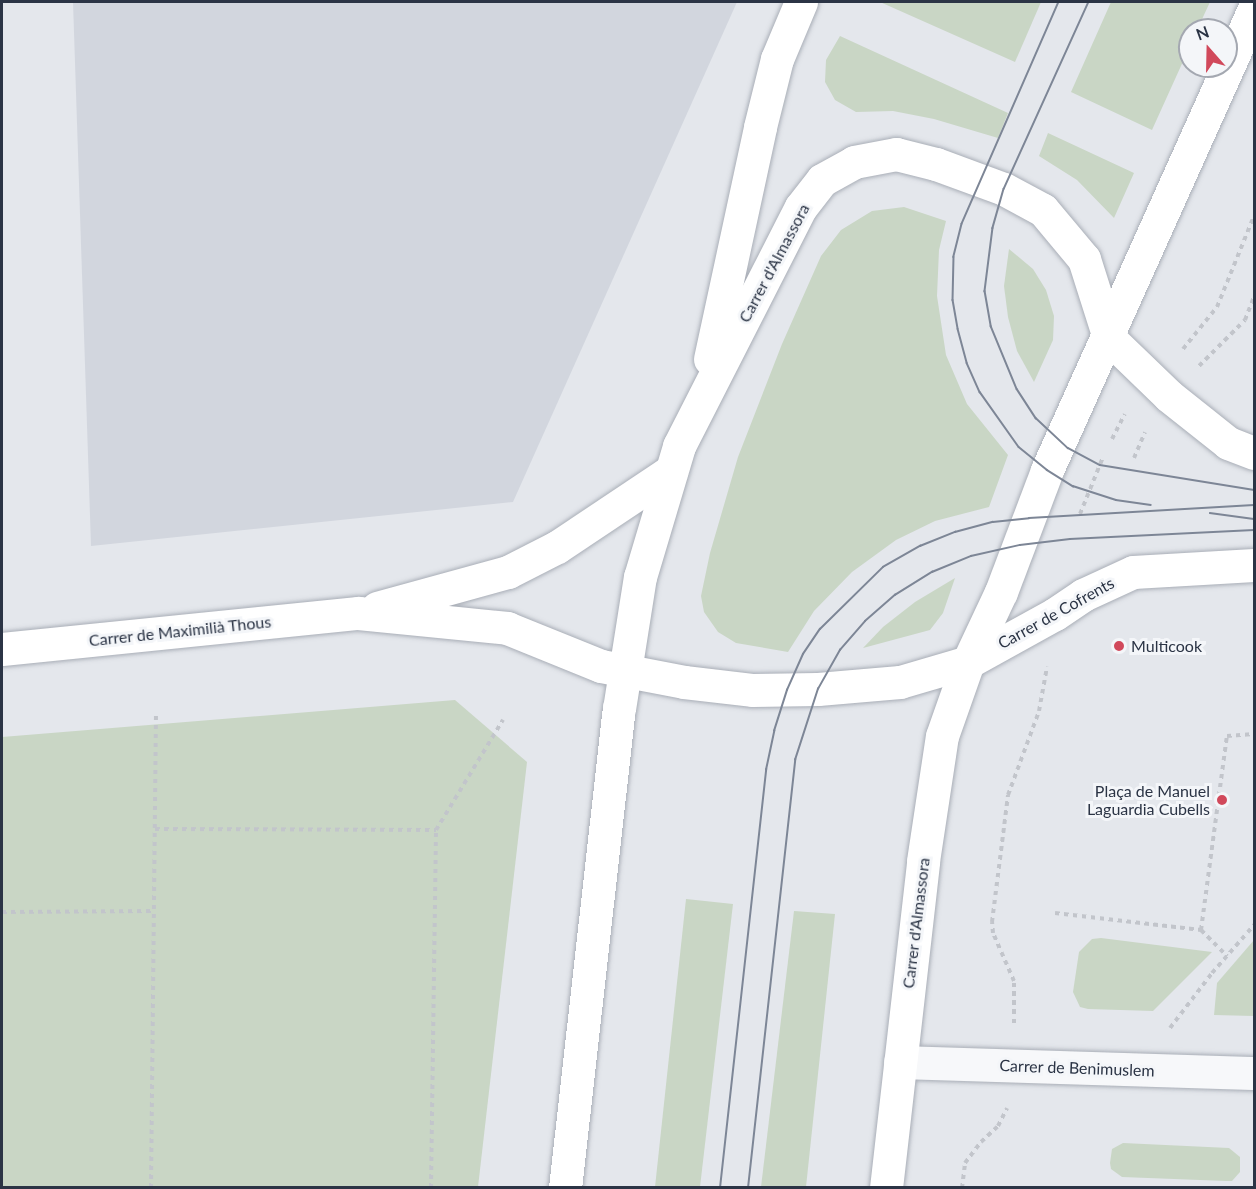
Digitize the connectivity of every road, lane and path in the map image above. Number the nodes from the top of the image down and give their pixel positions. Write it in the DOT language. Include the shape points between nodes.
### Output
graph roads {
  1 [pos="801,2"];
  2 [pos="1254,9"];
  3 [pos="1254,216"];
  4 [pos="1254,297"];
  5 [pos="1109,338"];
  6 [pos="1176,356"];
  7 [pos="1196,369"];
  8 [pos="701,402"];
  9 [pos="1130,406"];
  10 [pos="1110,443"];
  11 [pos="1106,451"];
  12 [pos="1254,453"];
  13 [pos="671,471"];
  14 [pos="1077,523"];
  15 [pos="1254,565"];
  16 [pos="358,613"];
  17 [pos="1055,614"];
  18 [pos="2,649"];
  19 [pos="968,662"];
  20 [pos="625,669"];
  21 [pos="156,715"];
  22 [pos="503,720"];
  23 [pos="1254,734"];
  24 [pos="155,829"];
  25 [pos="436,830"];
  26 [pos="154,911"];
  27 [pos="2,912"];
  28 [pos="1055,913"];
  29 [pos="1254,925"];
  30 [pos="1202,930"];
  31 [pos="1227,956"];
  32 [pos="1014,1028"];
  33 [pos="1170,1028"];
  34 [pos="900,1062"];
  35 [pos="1254,1073"];
  36 [pos="1008,1105"];
  37 [pos="151,1188"];
  38 [pos="431,1188"];
  39 [pos="565,1188"];
  40 [pos="886,1188"];
  41 [pos="962,1188"];
  1 -- 8 [label="main road, Carrer d'Almassora" via="777,59"];
  2 -- 5 [label="main road, Carrer d'Almassora"];
  3 -- 6 [label="path" via="1217,307"];
  4 -- 7 [label="path" via="1245,320"];
  5 -- 8 [label="main road, Carrer d'Almassora" via="1084,259 1043,210 1004,189 896,154 854,162 822,180 801,207"];
  5 -- 12 [label="main road" via="1169,396 1228,443"];
  5 -- 19 [label="main road, Carrer d'Almassora" via="1047,470 1012,564"];
  8 -- 13 [label="main road, Carrer d'Almassora"];
  9 -- 10 [label="path"];
  11 -- 14 [label="path"];
  13 -- 16 [label="main road, Carrer de Maximilià Thous" via="558,547 508,572"];
  13 -- 20 [label="main road, Carrer d'Almassora" via="640,577"];
  15 -- 17 [label="main road, Carrer de Cofrents" via="1133,572 1083,595"];
  16 -- 18 [label="main road, Carrer de Maximilià Thous"];
  16 -- 20 [label="main road, Carrer de Maximilià Thous" via="507,628 574,657"];
  17 -- 19 [label="main road, Carrer de Cofrents"];
  17 -- 32 [label="path" via="1039,711 1008,795 992,922 1014,981"];
  19 -- 20 [label="main road" via="900,682 818,689 752,690 684,682"];
  19 -- 34 [label="main road, Carrer d'Almassora" via="942,736 922,861"];
  20 -- 39 [label="main road, Carrer d'Almassora"];
  21 -- 24 [label="path"];
  22 -- 25 [label="path"];
  23 -- 30 [label="path" via="1227,736"];
  24 -- 25 [label="path"];
  24 -- 26 [label="path"];
  25 -- 38 [label="path"];
  26 -- 27 [label="path"];
  26 -- 37 [label="path"];
  28 -- 30 [label="path"];
  29 -- 31 [label="path"];
  30 -- 31 [label="path"];
  31 -- 33 [label="path"];
  34 -- 35 [label="street, Carrer de Benimuslem"];
  34 -- 40 [label="main road, Carrer d'Almassora"];
  36 -- 41 [label="path" via="998,1126 965,1163"];
}
